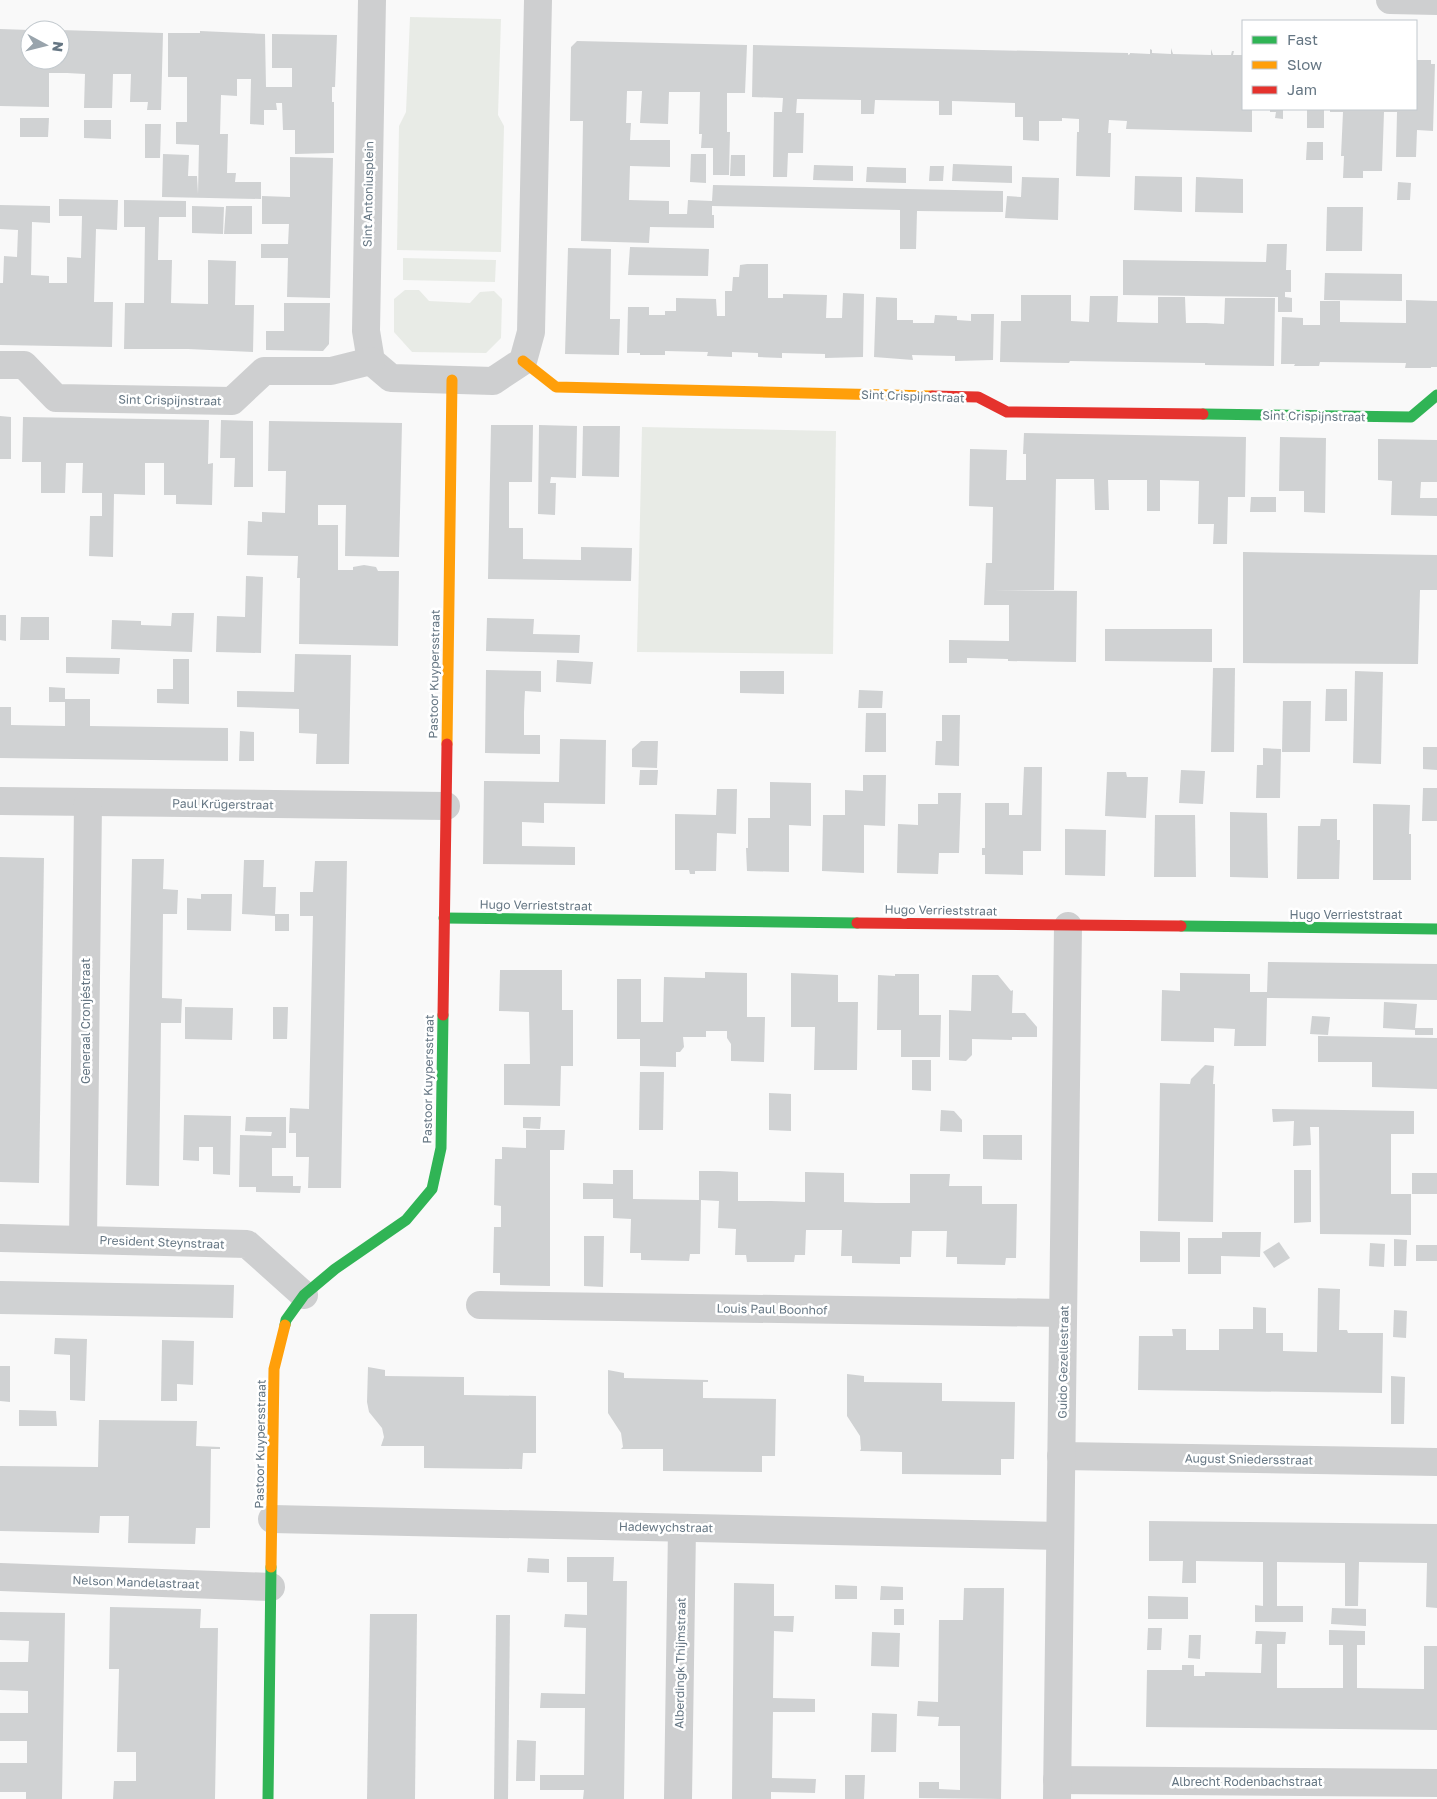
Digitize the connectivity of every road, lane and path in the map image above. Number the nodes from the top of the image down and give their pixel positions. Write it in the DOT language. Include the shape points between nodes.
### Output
graph roads {
  1 [pos="372,0"];
  2 [pos="538,0"];
  3 [pos="1390,0"];
  4 [pos="1437,1"];
  5 [pos="522,361"];
  6 [pos="0,365"];
  7 [pos="381,370"];
  8 [pos="452,380"];
  9 [pos="1437,394"];
  10 [pos="0,801"];
  11 [pos="88,803"];
  12 [pos="446,806"];
  13 [pos="444,918"];
  14 [pos="1068,926"];
  15 [pos="1437,929"];
  16 [pos="0,1238"];
  17 [pos="83,1240"];
  18 [pos="304,1295"];
  19 [pos="480,1305"];
  20 [pos="1063,1313"];
  21 [pos="1061,1456"];
  22 [pos="1437,1462"];
  23 [pos="272,1519"];
  24 [pos="682,1528"];
  25 [pos="1060,1536"];
  26 [pos="0,1577"];
  27 [pos="271,1588"];
  28 [pos="1437,1783"];
  29 [pos="1057,1789"];
  30 [pos="268,1799"];
  31 [pos="678,1799"];
  1 -- 7 [label="street, Sint Antoniusplein" via="366,331"];
  2 -- 5 [label="street" via="532,332"];
  3 -- 4 [label="street"];
  5 -- 8 [label="street, Sint Crispijnstraat" via="494,381"];
  5 -- 9 [label="street, Sint Crispijnstraat" via="556,387 978,397 1007,412 1411,418"];
  6 -- 7 [label="street, Sint Crispijnstraat" via="24,365 56,398 232,401 264,371"];
  7 -- 8 [label="street, Sint Crispijnstraat"];
  8 -- 12 [label="street, Pastoor Kuypersstraat"];
  10 -- 11 [label="street, Paul Krügerstraat"];
  11 -- 12 [label="street, Paul Krügerstraat"];
  11 -- 17 [label="street, Generaal Cronjéstraat"];
  12 -- 13 [label="street, Pastoor Kuypersstraat"];
  13 -- 14 [label="street, Hugo Verrieststraat"];
  13 -- 18 [label="street, Pastoor Kuypersstraat" via="441,1148 432,1189 406,1220 335,1269"];
  14 -- 15 [label="street, Hugo Verrieststraat"];
  14 -- 20 [label="street, Guido Gezellestraat"];
  16 -- 17 [label="street, President Steynstraat"];
  17 -- 18 [label="street, President Steynstraat" via="248,1244"];
  18 -- 23 [label="street, Pastoor Kuypersstraat" via="286,1320 274,1369"];
  19 -- 20 [label="street, Louis Paul Boonhof"];
  20 -- 21 [label="street, Guido Gezellestraat"];
  21 -- 22 [label="street, August Sniedersstraat"];
  21 -- 25 [label="street, Guido Gezellestraat"];
  23 -- 24 [label="street, Hadewychstraat"];
  23 -- 27 [label="street, Pastoor Kuypersstraat"];
  24 -- 25 [label="street, Hadewychstraat"];
  24 -- 31 [label="street, Alberdingk Thijmstraat"];
  25 -- 29 [label="street, Guido Gezellestraat"];
  26 -- 27 [label="street, Nelson Mandelastraat"];
  27 -- 30 [label="street, Pastoor Kuypersstraat"];
  28 -- 29 [label="street, Albrecht Rodenbachstraat"];
}
